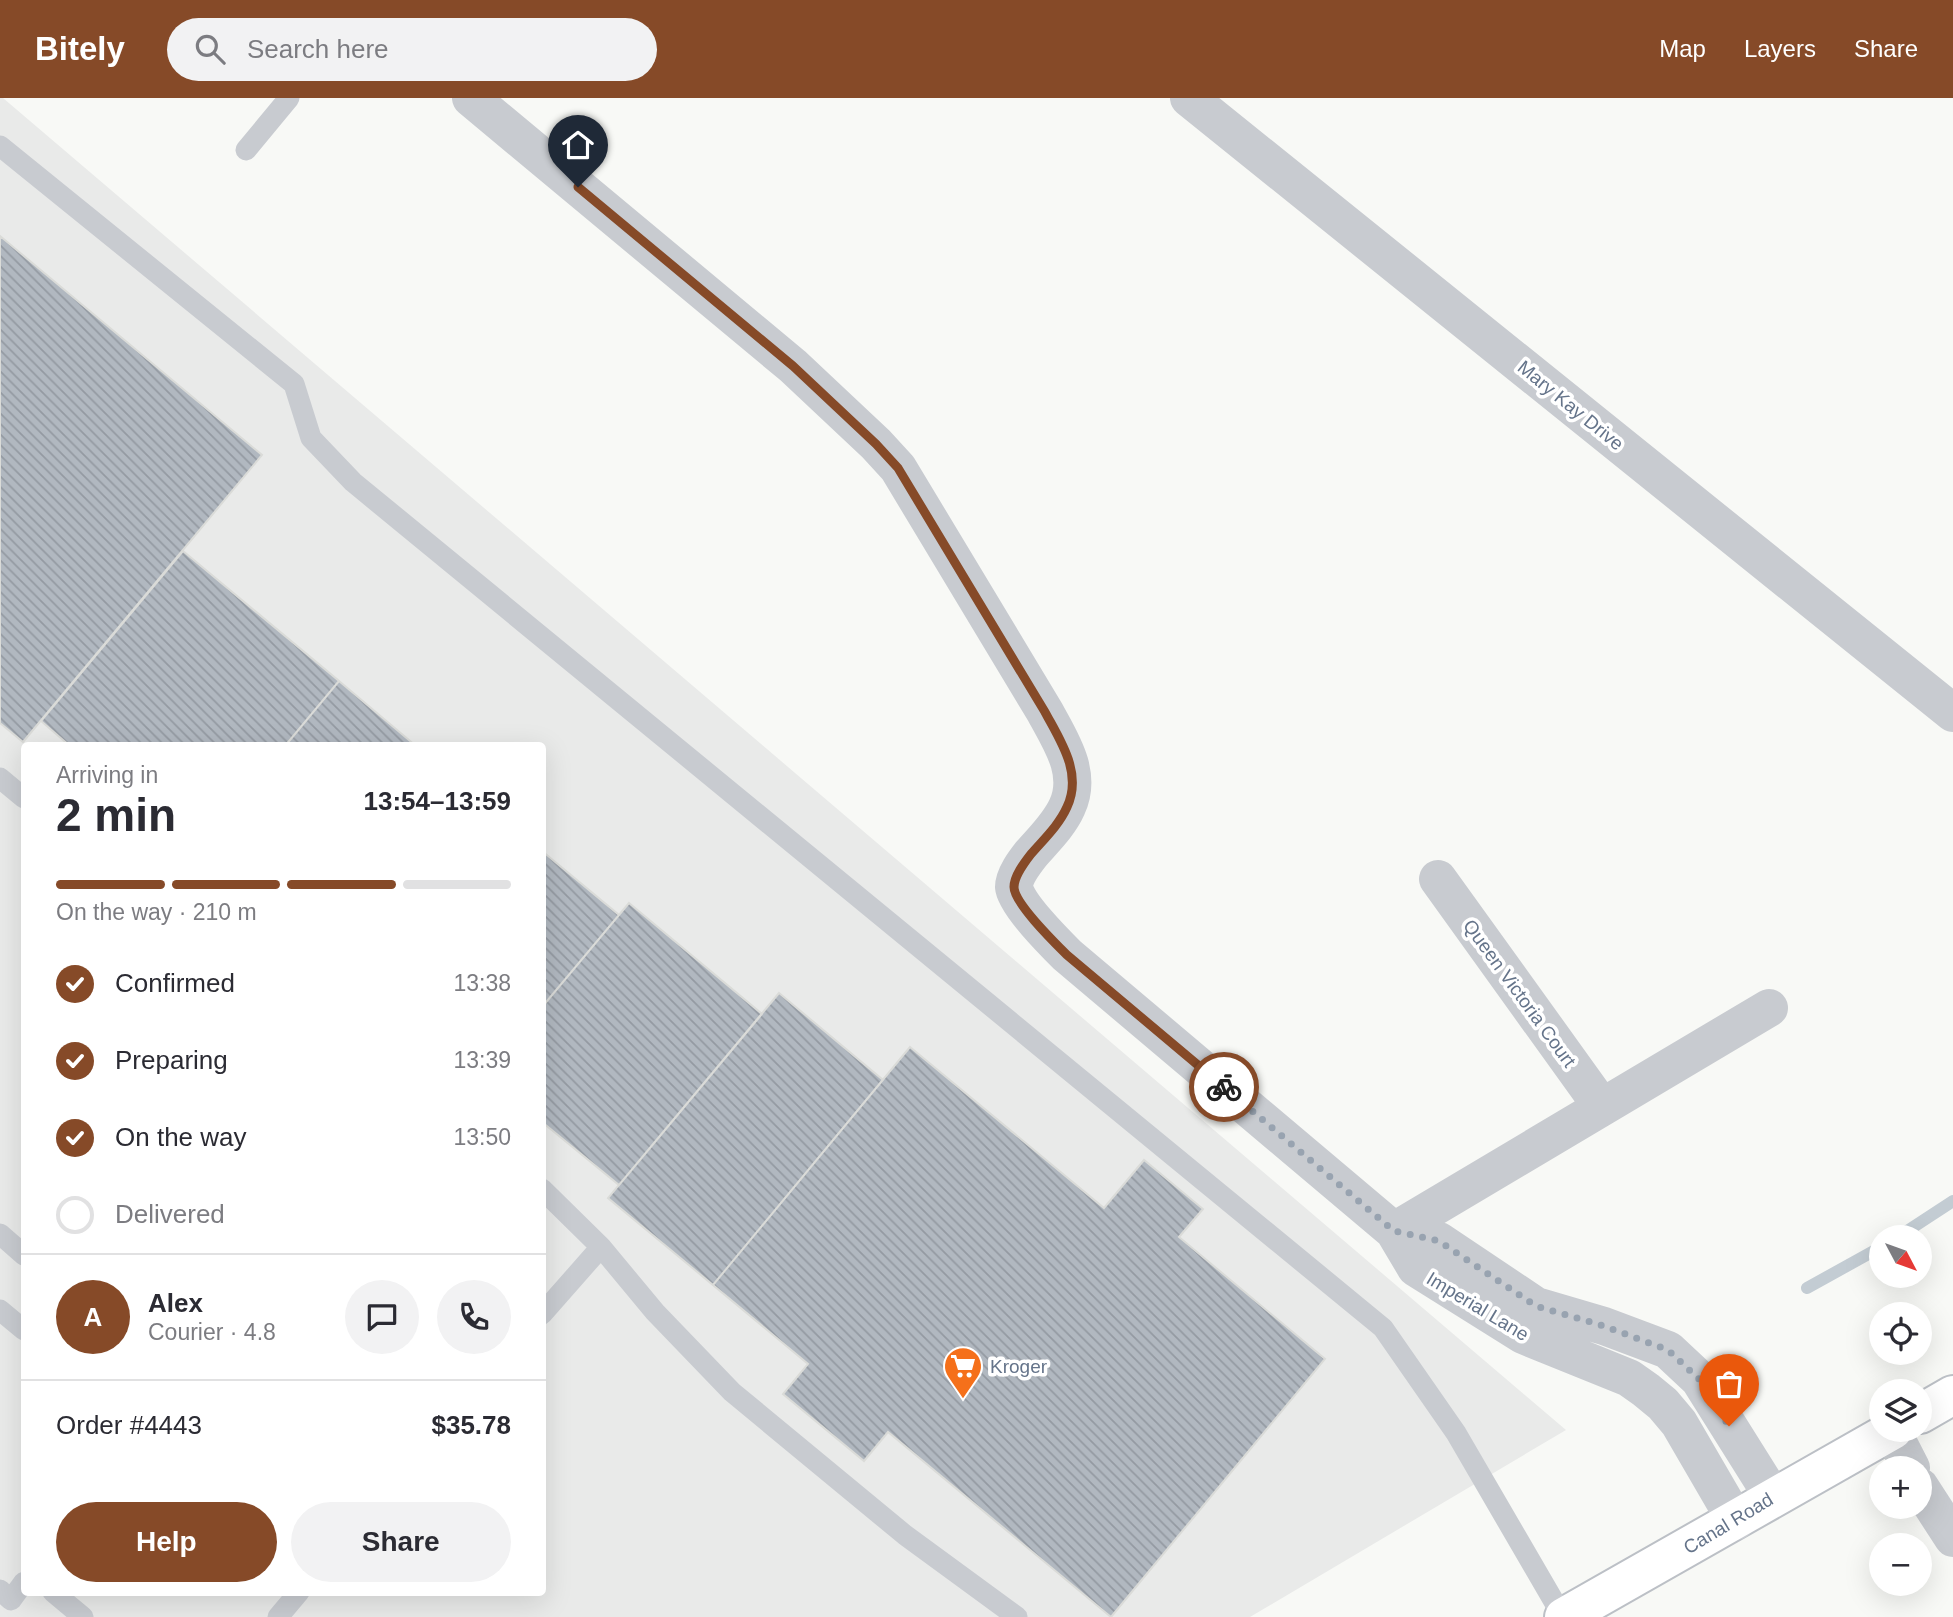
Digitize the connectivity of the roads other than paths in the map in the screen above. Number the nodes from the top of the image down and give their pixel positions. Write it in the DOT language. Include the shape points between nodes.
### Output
graph roads {
  1 [pos="289,98"];
  2 [pos="471,98"];
  3 [pos="1189,98"];
  4 [pos="0,146"];
  5 [pos="246,150"];
  6 [pos="1953,713"];
  7 [pos="0,778"];
  8 [pos="21,796"];
  9 [pos="1438,879"];
  10 [pos="1769,1008"];
  11 [pos="1602,1107"];
  12 [pos="546,1193"];
  13 [pos="1394,1231"];
  14 [pos="0,1234"];
  15 [pos="601,1247"];
  16 [pos="21,1252"];
  17 [pos="546,1309"];
  18 [pos="0,1310"];
  19 [pos="21,1328"];
  20 [pos="1953,1395"];
  21 [pos="1932,1407"];
  22 [pos="1872,1442"];
  23 [pos="1773,1497"];
  24 [pos="1932,1506"];
  25 [pos="1736,1521"];
  26 [pos="1953,1538"];
  27 [pos="21,1586"];
  28 [pos="0,1590"];
  29 [pos="296,1596"];
  30 [pos="59,1597"];
  31 [pos="83,1617"];
  32 [pos="278,1617"];
  33 [pos="1016,1617"];
  34 [pos="1563,1617"];
  1 -- 5 [label="lane"];
  2 -- 13 [label="street" via="793,366 898,468 1045,712 1072,770 1068,805 1018,874 1014,888 1019,899 1067,955"];
  3 -- 6 [label="street, Mary Kay Drive"];
  4 -- 34 [label="lane" via="294,384 311,438 353,482 1383,1328 1455,1433"];
  7 -- 8 [label="lane"];
  9 -- 11 [label="street, Queen Victoria Court"];
  10 -- 11 [label="street"];
  11 -- 13 [label="street"];
  12 -- 15 [label="lane"];
  13 -- 23 [label="street, Imperial Lane" via="1439,1241 1536,1306 1668,1350 1699,1379"];
  13 -- 25 [label="street, Imperial Lane" via="1416,1268 1523,1335 1629,1378 1663,1404 1679,1423"];
  14 -- 16 [label="lane"];
  15 -- 17 [label="lane"];
  15 -- 33 [label="lane" via="654,1312 732,1392 905,1535"];
  18 -- 19 [label="lane"];
  20 -- 21 [label="street"];
  22 -- 23 [label="street, Canal Road"];
  23 -- 25 [label="street, Canal Road"];
  24 -- 26 [label="street"];
  25 -- 34 [label="street, Canal Road"];
  27 -- 28 [label="lane" via="11,1600"];
  29 -- 32 [label="lane"];
  30 -- 31 [label="lane"];
}
